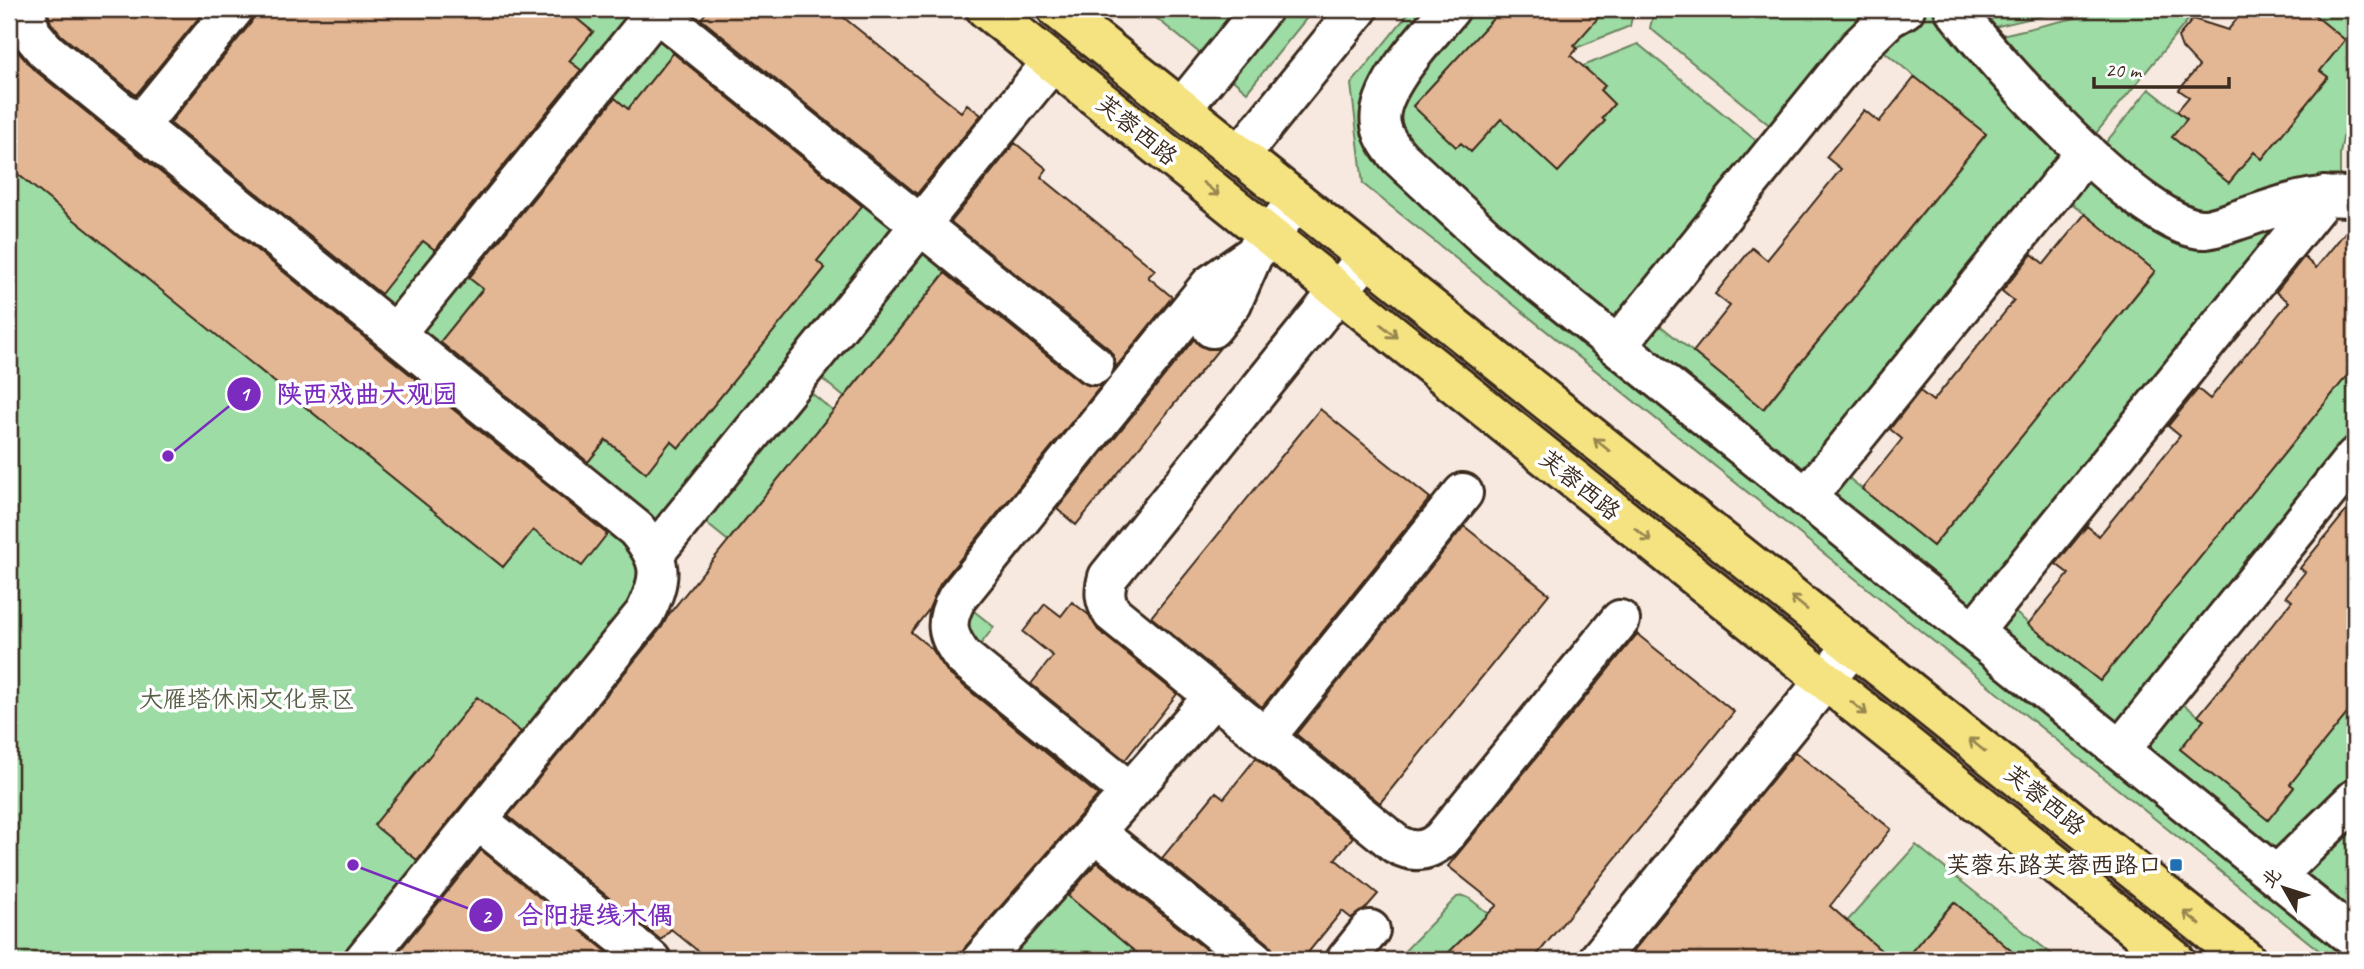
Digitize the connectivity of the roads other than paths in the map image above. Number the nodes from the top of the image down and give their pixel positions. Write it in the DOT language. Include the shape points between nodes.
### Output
graph roads {
  1 [pos="25,9"];
  2 [pos="234,9"];
  3 [pos="986,9"];
  4 [pos="1057,9"];
  5 [pos="1262,9"];
  6 [pos="1358,9"];
  7 [pos="1450,9"];
  8 [pos="1905,9"];
  9 [pos="655,10"];
  10 [pos="1968,27"];
  11 [pos="1052,62"];
  12 [pos="1182,108"];
  13 [pos="139,126"];
  14 [pos="2086,152"];
  15 [pos="1240,155"];
  16 [pos="2340,197"];
  17 [pos="1297,201"];
  18 [pos="920,225"];
  19 [pos="1261,245"];
  20 [pos="1367,256"];
  21 [pos="1339,291"];
  22 [pos="1212,328"];
  23 [pos="395,334"];
  24 [pos="1617,346"];
  25 [pos="1094,365"];
  26 [pos="2355,457"];
  27 [pos="1463,493"];
  28 [pos="1806,498"];
  29 [pos="654,554"];
  30 [pos="1620,620"];
  31 [pos="1973,632"];
  32 [pos="1853,646"];
  33 [pos="1825,681"];
  34 [pos="1214,696"];
  35 [pos="1265,738"];
  36 [pos="2120,750"];
  37 [pos="1130,792"];
  38 [pos="2355,799"];
  39 [pos="478,820"];
  40 [pos="1095,832"];
  41 [pos="2277,875"];
  42 [pos="1370,930"];
  43 [pos="2355,939"];
  44 [pos="364,960"];
  45 [pos="651,960"];
  46 [pos="982,960"];
  47 [pos="1254,960"];
  48 [pos="1346,960"];
  49 [pos="1598,960"];
  50 [pos="2175,960"];
  51 [pos="2246,960"];
  1 -- 13 [label="street" via="38,43"];
  2 -- 13 [label="street"];
  3 -- 11 [label="main road, 芙蓉西路"];
  4 -- 12 [label="main road, 芙蓉西路"];
  5 -- 12 [label="street"];
  6 -- 15 [label="street"];
  7 -- 28 [label="street" via="1382,103 1381,126 1390,146 1538,282"];
  8 -- 24 [label="street" via="1858,48"];
  9 -- 18 [label="street"];
  9 -- 23 [label="street"];
  10 -- 14 [label="street" via="2029,97"];
  11 -- 18 [label="street"];
  11 -- 19 [label="main road, 芙蓉西路, one-way"];
  12 -- 15 [label="main road, 芙蓉西路"];
  13 -- 23 [label="street"];
  14 -- 16 [label="street" via="2167,219 2192,228 2215,227 2291,201"];
  14 -- 28 [label="street"];
  15 -- 17 [label="main road, 芙蓉西路"];
  16 -- 31 [label="street"];
  17 -- 19 [label="street"];
  17 -- 20 [label="main road, 芙蓉西路"];
  18 -- 25 [label="street"];
  18 -- 29 [label="street"];
  19 -- 21 [label="main road, 芙蓉西路"];
  19 -- 22 [label="street" via="1232,303"];
  19 -- 37 [label="street" via="1210,285 949,612 948,628 963,657"];
  20 -- 21 [label="street"];
  32 -- 20 [label="main road, 芙蓉西路, one-way"];
  21 -- 33 [label="main road, 芙蓉西路, one-way"];
  21 -- 34 [label="street" via="1108,577 1104,589 1112,613"];
  23 -- 29 [label="street" via="636,529"];
  26 -- 36 [label="street"];
  27 -- 35 [label="street"];
  28 -- 31 [label="street"];
  29 -- 39 [label="street" via="656,592 645,613"];
  30 -- 35 [label="street" via="1432,848 1407,850 1396,844"];
  31 -- 36 [label="street"];
  32 -- 33 [label="street"];
  51 -- 32 [label="main road, 芙蓉西路, one-way"];
  33 -- 49 [label="street"];
  33 -- 50 [label="main road, 芙蓉西路, one-way"];
  34 -- 35 [label="street"];
  34 -- 37 [label="street"];
  36 -- 41 [label="street"];
  37 -- 40 [label="street"];
  38 -- 41 [label="street"];
  39 -- 44 [label="street"];
  39 -- 45 [label="street"];
  40 -- 46 [label="street"];
  40 -- 47 [label="street"];
  41 -- 43 [label="street"];
  42 -- 48 [label="street"];
}
